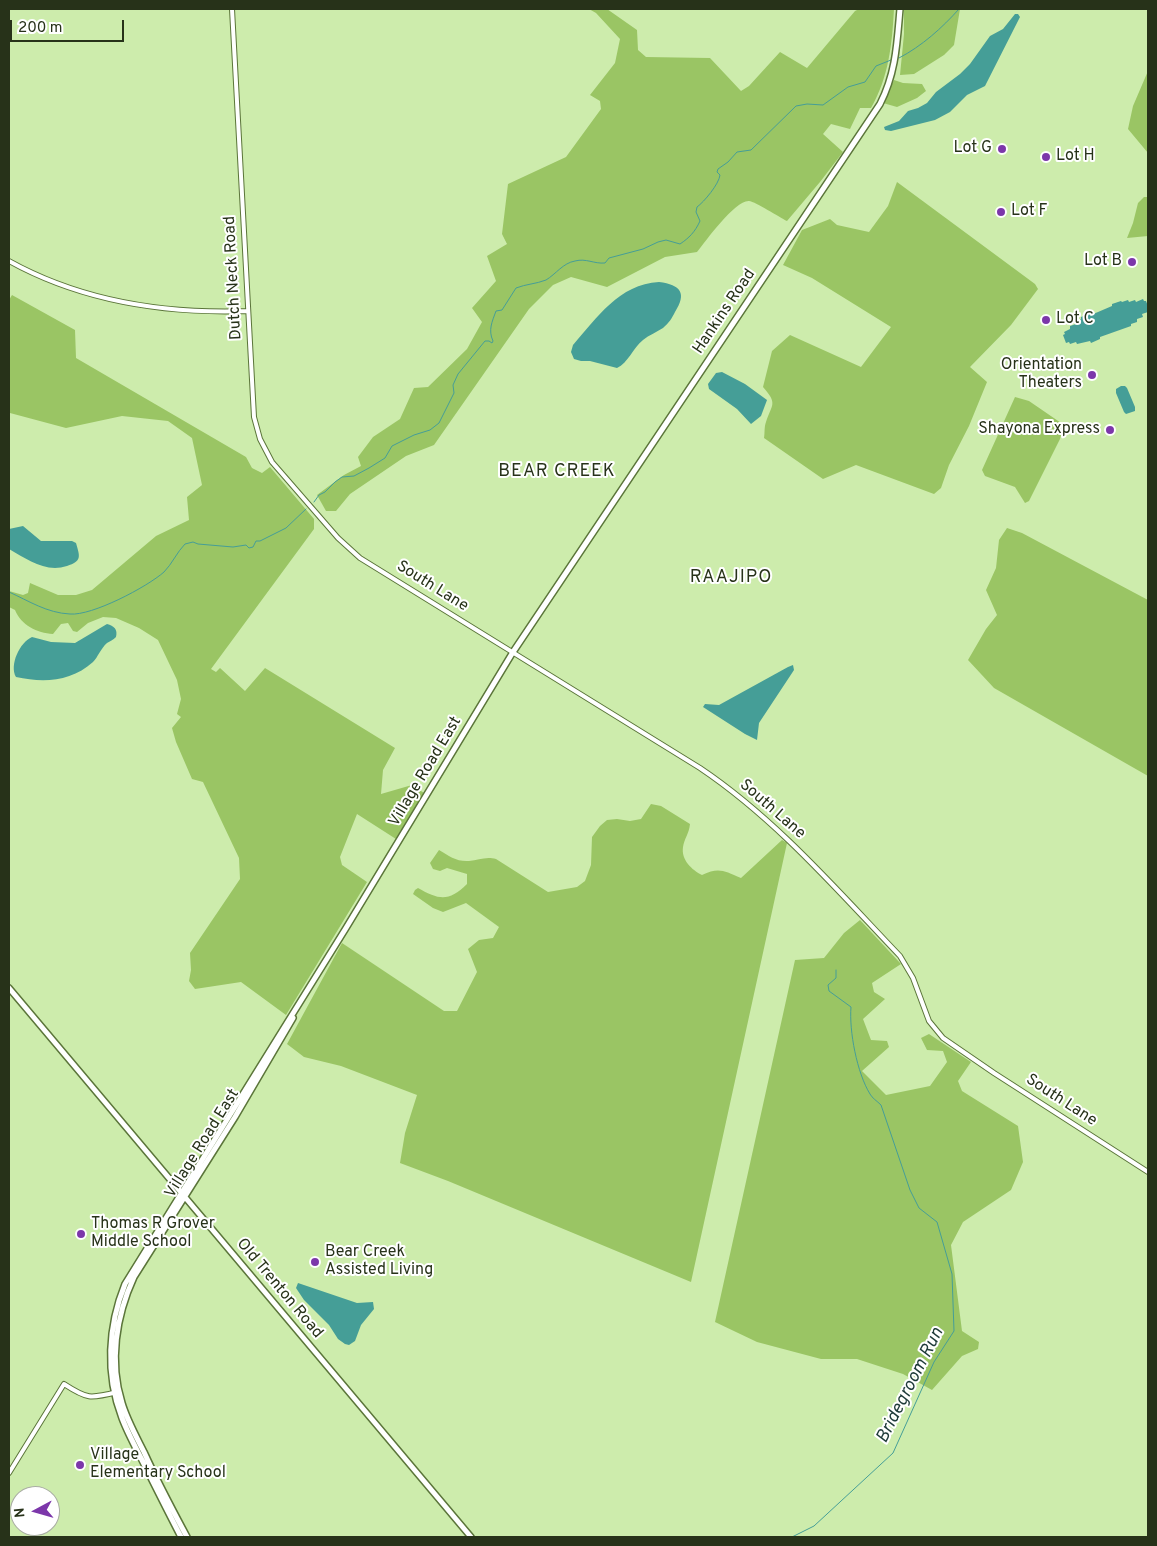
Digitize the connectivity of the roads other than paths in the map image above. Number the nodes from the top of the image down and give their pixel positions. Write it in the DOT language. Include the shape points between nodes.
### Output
graph roads {
  1 [pos="232,9"];
  2 [pos="900,9"];
  3 [pos="9,261"];
  4 [pos="248,311"];
  5 [pos="325,523"];
  6 [pos="537,616"];
  7 [pos="513,652"];
  8 [pos="9,988"];
  9 [pos="1148,1172"];
  10 [pos="183,1195"];
  11 [pos="116,1392"];
  12 [pos="9,1473"];
  13 [pos="181,1537"];
  14 [pos="187,1537"];
  15 [pos="471,1537"];
  1 -- 4 [label="street, Dutch Neck Road"];
  2 -- 6 [label="main road, Hankins Road" via="895,63 880,104"];
  3 -- 4 [label="street" via="69,287 130,304 190,311"];
  4 -- 5 [label="street, Dutch Neck Road" via="254,417 260,438 272,462"];
  5 -- 7 [label="street, South Lane" via="360,558"];
  6 -- 7 [label="main road, Village Road East"];
  7 -- 9 [label="street, South Lane" via="725,786 791,843 900,956 913,978 929,1021 943,1038"];
  7 -- 10 [label="main road, Village Road East" via="337,941 235,1117"];
  8 -- 10 [label="main road, Old Trenton Road"];
  10 -- 11 [label="main road, Village Road East" via="126,1296 116,1341"];
  10 -- 15 [label="main road, Old Trenton Road"];
  11 -- 12 [label="street" via="90,1397 64,1384"];
  11 -- 13 [label="main road" via="127,1431"];
  11 -- 14 [label="main road"];
}
